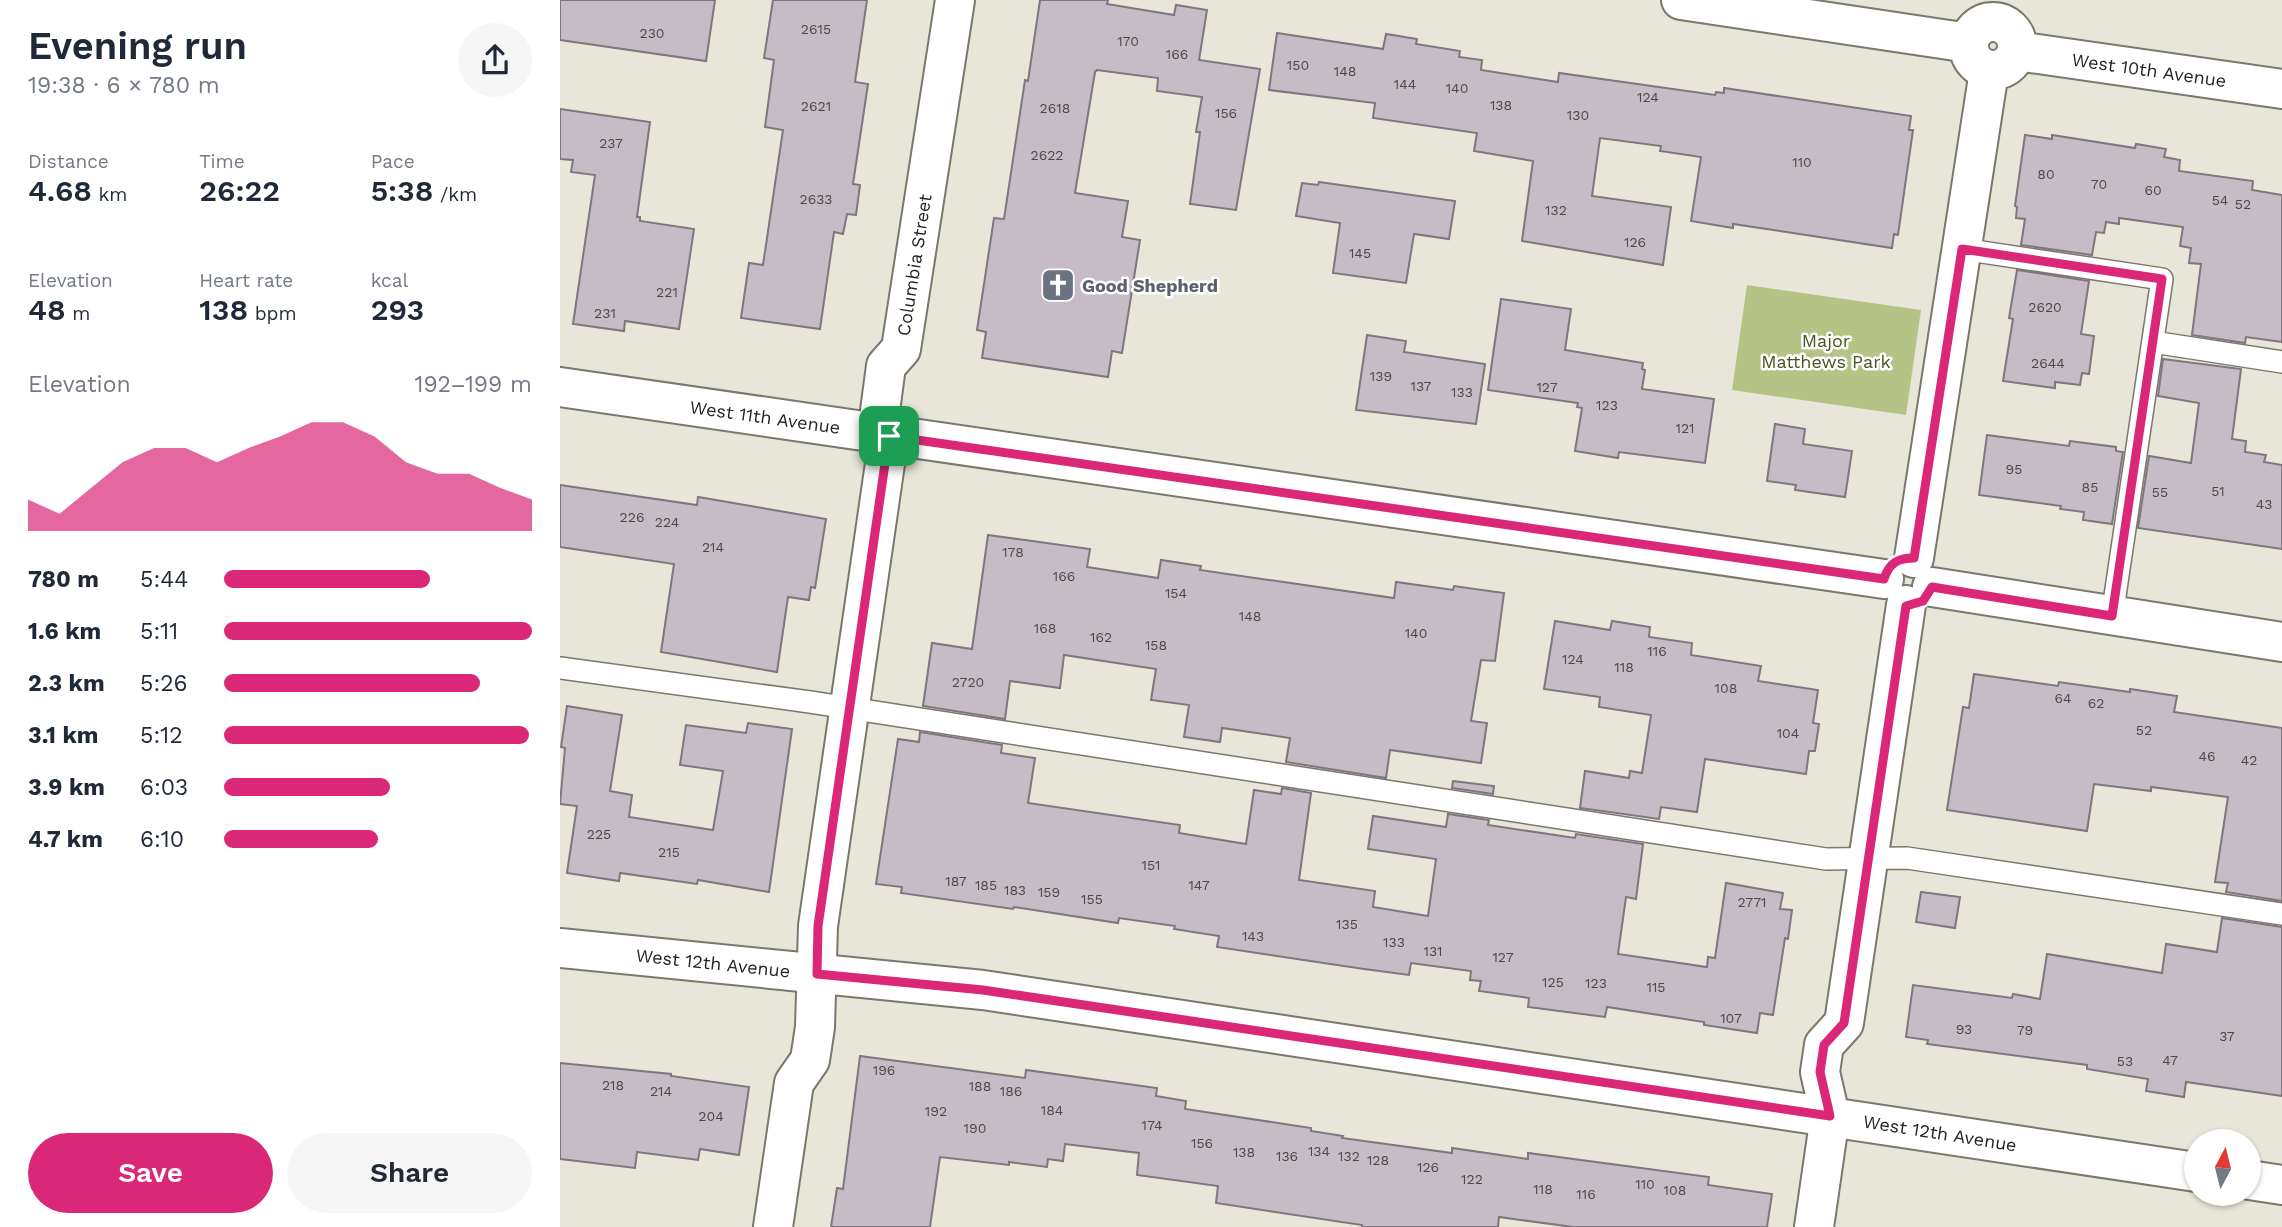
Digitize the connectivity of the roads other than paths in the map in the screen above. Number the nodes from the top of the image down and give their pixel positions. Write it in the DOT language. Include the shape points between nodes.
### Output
graph roads {
  1 [pos="955,0"];
  2 [pos="1681,0"];
  3 [pos="1994,37"];
  4 [pos="2282,89"];
  5 [pos="1962,249"];
  6 [pos="2153,342"];
  7 [pos="2282,362"];
  8 [pos="560,387"];
  9 [pos="889,436"];
  10 [pos="1909,582"];
  11 [pos="2112,616"];
  12 [pos="2282,642"];
  13 [pos="560,667"];
  14 [pos="849,709"];
  15 [pos="1868,858"];
  16 [pos="2282,914"];
  17 [pos="560,948"];
  18 [pos="817,974"];
  19 [pos="1830,1116"];
  20 [pos="2184,1170"];
  21 [pos="2261,1182"];
  22 [pos="2282,1185"];
  23 [pos="773,1227"];
  24 [pos="1814,1227"];
  1 -- 9 [label="street, Columbia Street" via="901,349 886,366 880,411"];
  2 -- 3 [label="street, West 10th Avenue"];
  3 -- 4 [label="street, West 10th Avenue"];
  3 -- 5 [label="street"];
  5 -- 6 [label="lane" via="2162,279"];
  5 -- 10 [label="street"];
  6 -- 7 [label="lane"];
  6 -- 11 [label="lane"];
  8 -- 9 [label="street, West 11th Avenue"];
  9 -- 10 [label="street, West 11th Avenue"];
  9 -- 14 [label="street, Columbia Street"];
  10 -- 11 [label="street, West 11th Avenue"];
  10 -- 15 [label="street"];
  11 -- 12 [label="street, West 11th Avenue"];
  13 -- 14 [label="lane"];
  14 -- 15 [label="lane" via="1826,859"];
  14 -- 18 [label="street, Columbia Street" via="818,926"];
  15 -- 16 [label="lane" via="1908,858"];
  15 -- 19 [label="street" via="1844,1023 1824,1045 1820,1072"];
  17 -- 18 [label="street, West 12th Avenue"];
  18 -- 19 [label="street, West 12th Avenue" via="983,990"];
  18 -- 23 [label="street, Columbia Street" via="810,1060 794,1083"];
  19 -- 20 [label="street, West 12th Avenue"];
  19 -- 24 [label="street"];
  21 -- 22 [label="street"];
}
